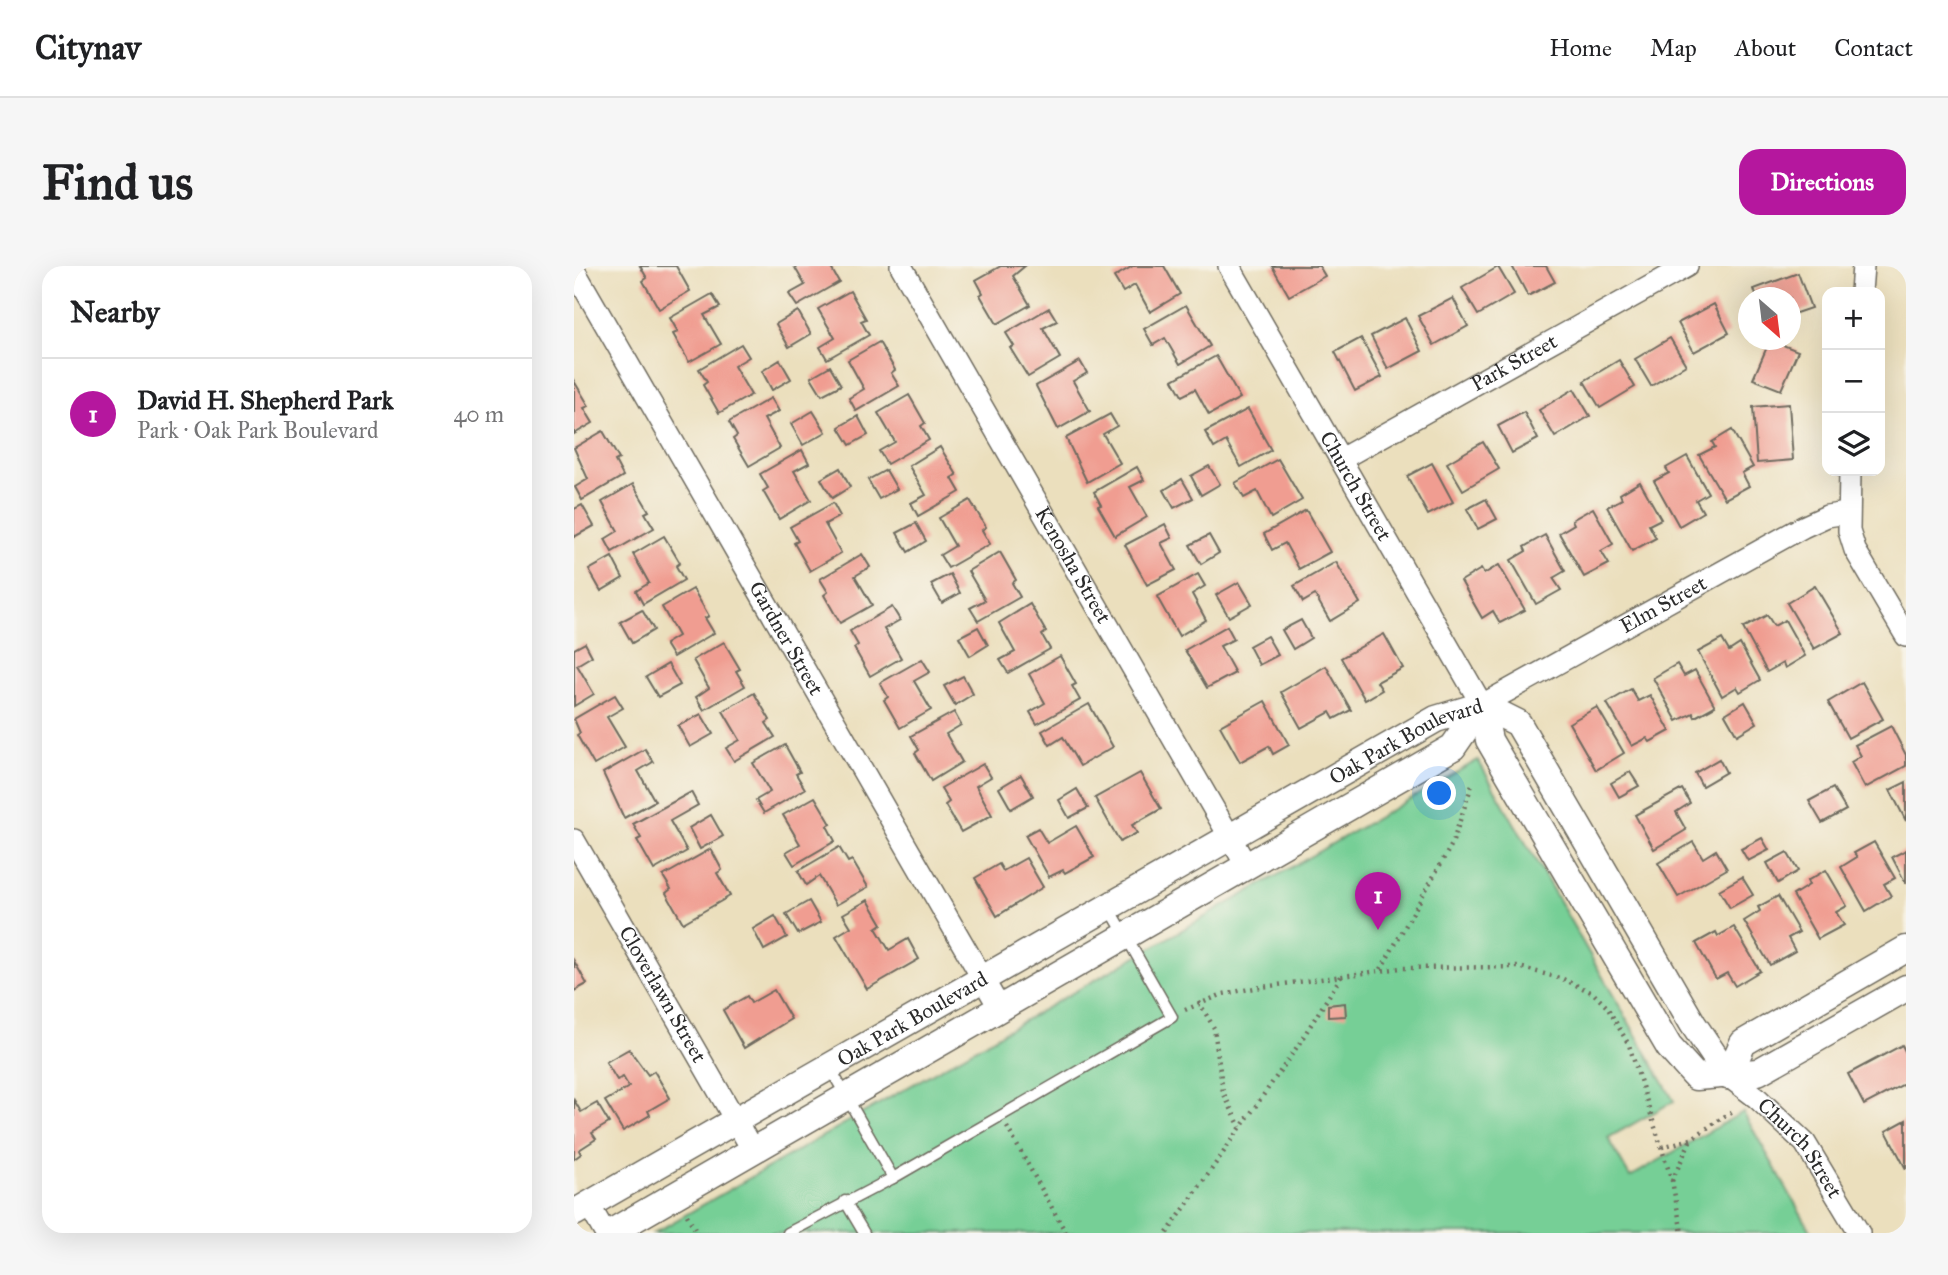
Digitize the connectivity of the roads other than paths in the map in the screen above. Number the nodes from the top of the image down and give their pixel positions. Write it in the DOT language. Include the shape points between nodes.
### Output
graph roads {
  1 [pos="901,266"];
  2 [pos="1229,266"];
  3 [pos="1687,266"];
  4 [pos="1863,266"];
  5 [pos="574,270"];
  6 [pos="1861,287"];
  7 [pos="1341,459"];
  8 [pos="1850,476"];
  9 [pos="1847,513"];
  10 [pos="1906,636"];
  11 [pos="1482,705"];
  12 [pos="1579,828"];
  13 [pos="1230,837"];
  14 [pos="574,840"];
  15 [pos="1550,846"];
  16 [pos="1246,865"];
  17 [pos="1109,907"];
  18 [pos="1125,935"];
  19 [pos="1646,939"];
  20 [pos="1906,949"];
  21 [pos="1617,956"];
  22 [pos="983,979"];
  23 [pos="1906,988"];
  24 [pos="999,1007"];
  25 [pos="829,1067"];
  26 [pos="1728,1076"];
  27 [pos="845,1096"];
  28 [pos="736,1121"];
  29 [pos="752,1149"];
  30 [pos="893,1178"];
  31 [pos="845,1201"];
  32 [pos="581,1209"];
  33 [pos="608,1233"];
  34 [pos="788,1233"];
  35 [pos="864,1233"];
  36 [pos="1859,1233"];
  1 -- 13 [label="street, Kenosha Street"];
  2 -- 7 [label="street, Church Street"];
  3 -- 7 [label="street, Park Street"];
  4 -- 6 [label="street"];
  5 -- 22 [label="street, Gardner Street"];
  7 -- 11 [label="street, Church Street"];
  8 -- 9 [label="street"];
  9 -- 10 [label="street" via="1855,550"];
  9 -- 11 [label="street, Elm Street" via="1803,527"];
  11 -- 12 [label="street, Church Street" via="1518,723"];
  11 -- 13 [label="street, Oak Park Boulevard" via="1436,719"];
  11 -- 15 [label="street, Church Street" via="1489,740"];
  11 -- 16 [label="street, Oak Park Boulevard" via="1452,747"];
  12 -- 15 [label="street"];
  12 -- 19 [label="street, Church Street"];
  13 -- 16 [label="street, Kenosha Street"];
  13 -- 17 [label="street, Oak Park Boulevard"];
  14 -- 28 [label="street, Cloverlawn Street"];
  15 -- 21 [label="street, Church Street"];
  16 -- 18 [label="street, Oak Park Boulevard"];
  17 -- 18 [label="lane"];
  17 -- 22 [label="street, Oak Park Boulevard"];
  18 -- 24 [label="street, Oak Park Boulevard"];
  18 -- 30 [label="lane" via="1172,1017"];
  19 -- 21 [label="street"];
  19 -- 26 [label="street, Church Street"];
  20 -- 26 [label="street" via="1743,1043"];
  21 -- 26 [label="street, Church Street" via="1679,1061 1696,1077"];
  22 -- 24 [label="street, Gardner Street"];
  22 -- 25 [label="street, Oak Park Boulevard"];
  23 -- 26 [label="street" via="1758,1072"];
  24 -- 27 [label="street, Oak Park Boulevard"];
  25 -- 27 [label="lane"];
  25 -- 28 [label="street, Oak Park Boulevard"];
  26 -- 36 [label="street, Church Street" via="1805,1143"];
  27 -- 29 [label="street, Oak Park Boulevard"];
  27 -- 30 [label="lane"];
  28 -- 29 [label="street, Cloverlawn Street"];
  28 -- 32 [label="street, Oak Park Boulevard"];
  29 -- 33 [label="street, Oak Park Boulevard"];
  30 -- 31 [label="lane"];
  31 -- 34 [label="lane"];
  31 -- 35 [label="lane"];
  32 -- 33 [label="street, Oak Park Boulevard"];
}
